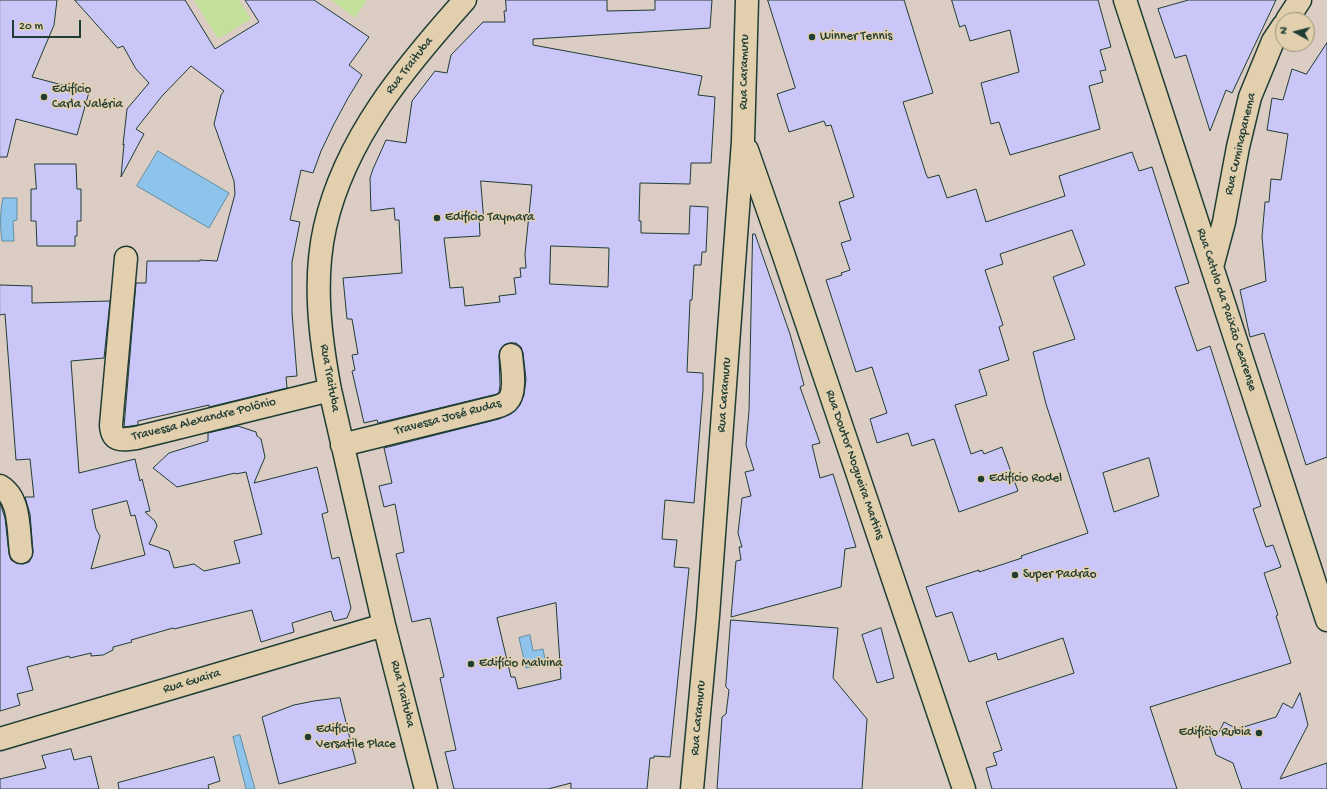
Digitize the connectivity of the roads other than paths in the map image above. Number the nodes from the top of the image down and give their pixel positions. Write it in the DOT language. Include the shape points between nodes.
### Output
graph roads {
  1 [pos="465,0"];
  2 [pos="747,0"];
  3 [pos="1125,0"];
  4 [pos="1300,0"];
  5 [pos="1292,12"];
  6 [pos="1275,38"];
  7 [pos="743,141"];
  8 [pos="126,258"];
  9 [pos="1212,267"];
  10 [pos="511,355"];
  11 [pos="330,390"];
  12 [pos="342,445"];
  13 [pos="0,486"];
  14 [pos="21,552"];
  15 [pos="1327,620"];
  16 [pos="384,625"];
  17 [pos="0,739"];
  18 [pos="426,789"];
  19 [pos="692,789"];
  20 [pos="964,789"];
  1 -- 11 [label="street, Rua Traituba" via="436,32 381,102 357,144 336,191 325,227 319,283 320,324"];
  2 -- 7 [label="street, Rua Caramuru"];
  3 -- 9 [label="street, Rua Catulo da Paixão Cearense"];
  4 -- 5 [label="street"];
  6 -- 9 [label="street, Rua Cuminapanema" via="1250,96"];
  7 -- 19 [label="street, Rua Caramuru" via="708,616"];
  7 -- 20 [label="street, Rua Doutor Nogueira Martins"];
  8 -- 11 [label="street, Travessa Alexandre Polônio" via="111,425 111,431 118,439 136,438"];
  9 -- 15 [label="street, Rua Catulo da Paixão Cearense"];
  10 -- 12 [label="street, Travessa José Rudas" via="513,386 507,402 492,408"];
  11 -- 12 [label="street, Rua Traituba"];
  12 -- 16 [label="street, Rua Traituba"];
  13 -- 14 [label="street" via="9,493 16,507"];
  16 -- 17 [label="street, Rua Guaira"];
  16 -- 18 [label="street, Rua Traituba"];
}
